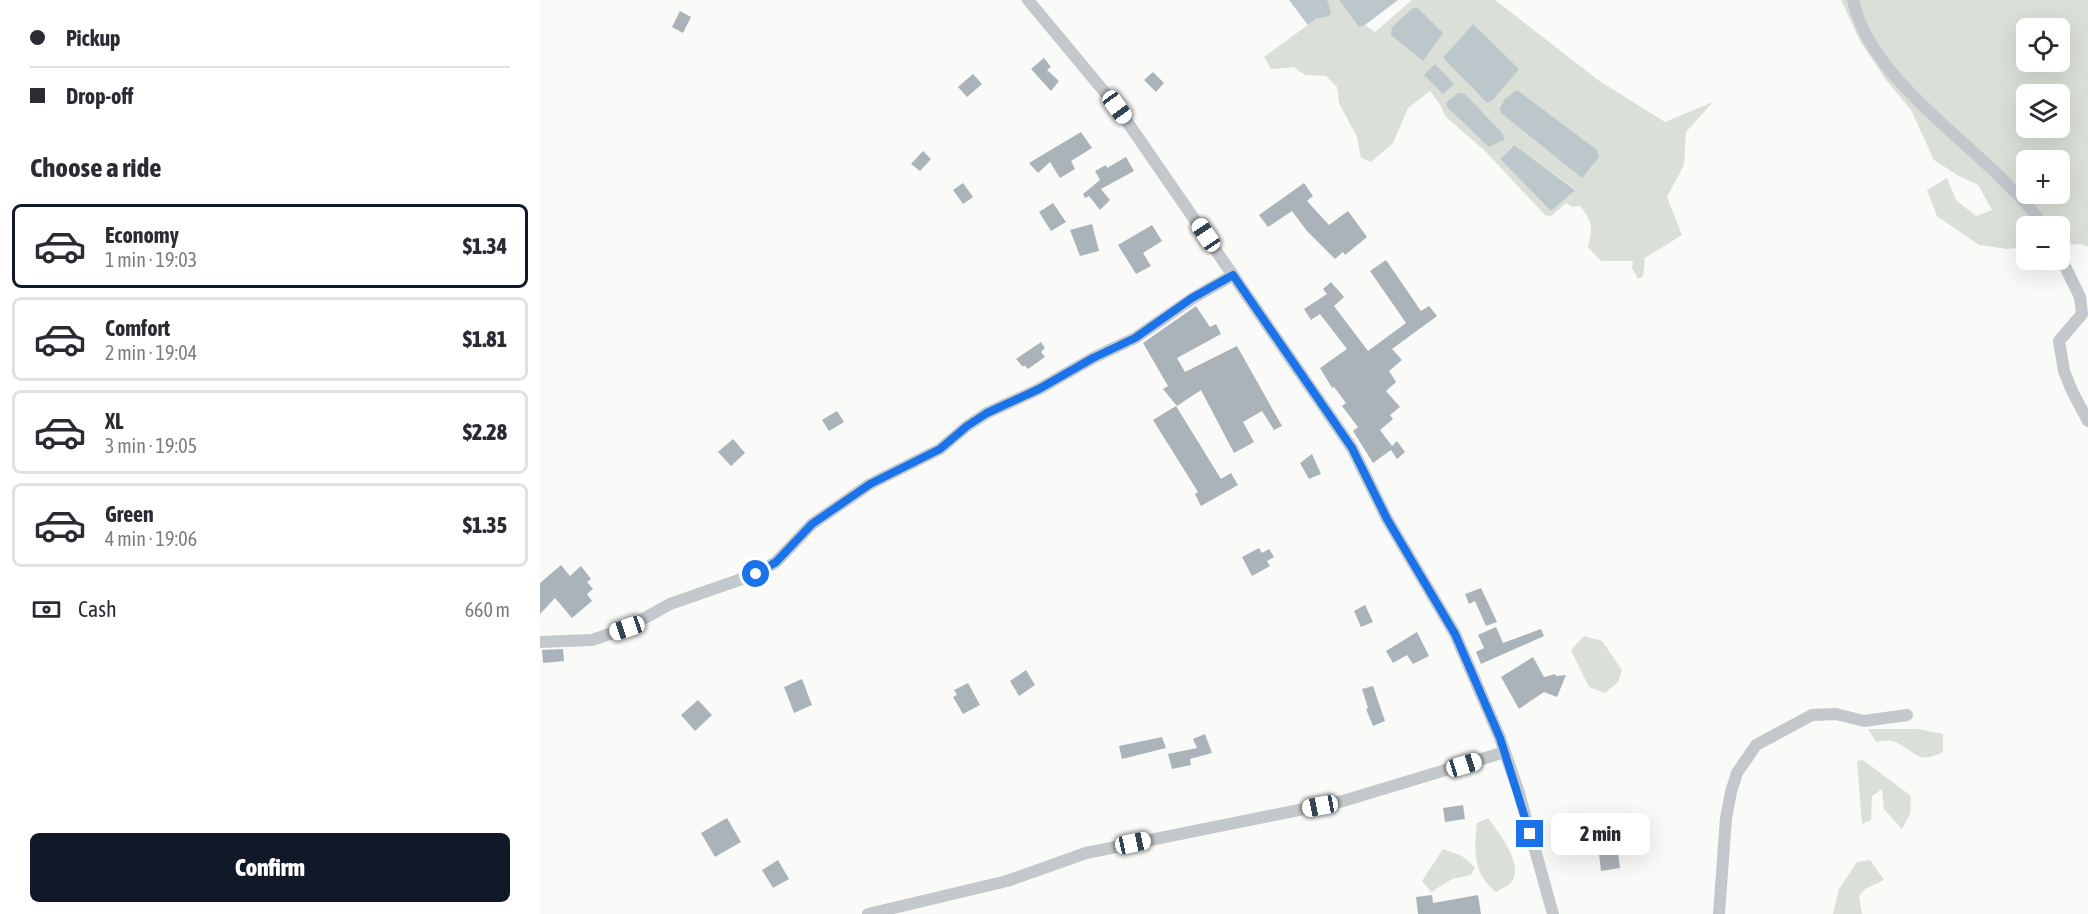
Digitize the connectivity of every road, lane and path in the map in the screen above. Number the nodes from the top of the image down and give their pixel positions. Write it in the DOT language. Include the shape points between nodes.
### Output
graph roads {
  1 [pos="1028,0"];
  2 [pos="1853,0"];
  3 [pos="2037,216"];
  4 [pos="2067,270"];
  5 [pos="1233,275"];
  6 [pos="2088,421"];
  7 [pos="540,642"];
  8 [pos="1907,715"];
  9 [pos="1505,753"];
  10 [pos="868,914"];
  11 [pos="1553,914"];
  12 [pos="1719,914"];
  1 -- 5 [label="street" via="1117,107"];
  2 -- 3 [label="street" via="1873,50 1926,108"];
  4 -- 6 [label="street" via="2080,297 2082,314 2058,341 2064,371"];
  5 -- 7 [label="street" via="1135,338 987,413 940,449 870,484 812,524 776,562 756,574 679,601 627,628 592,640"];
  5 -- 9 [label="street" via="1352,448 1387,519 1455,634"];
  8 -- 12 [label="street" via="1864,721 1836,714 1812,715 1756,745 1737,773 1731,792"];
  9 -- 10 [label="street" via="1343,801 1086,853 1007,881"];
  9 -- 11 [label="street"];
}
